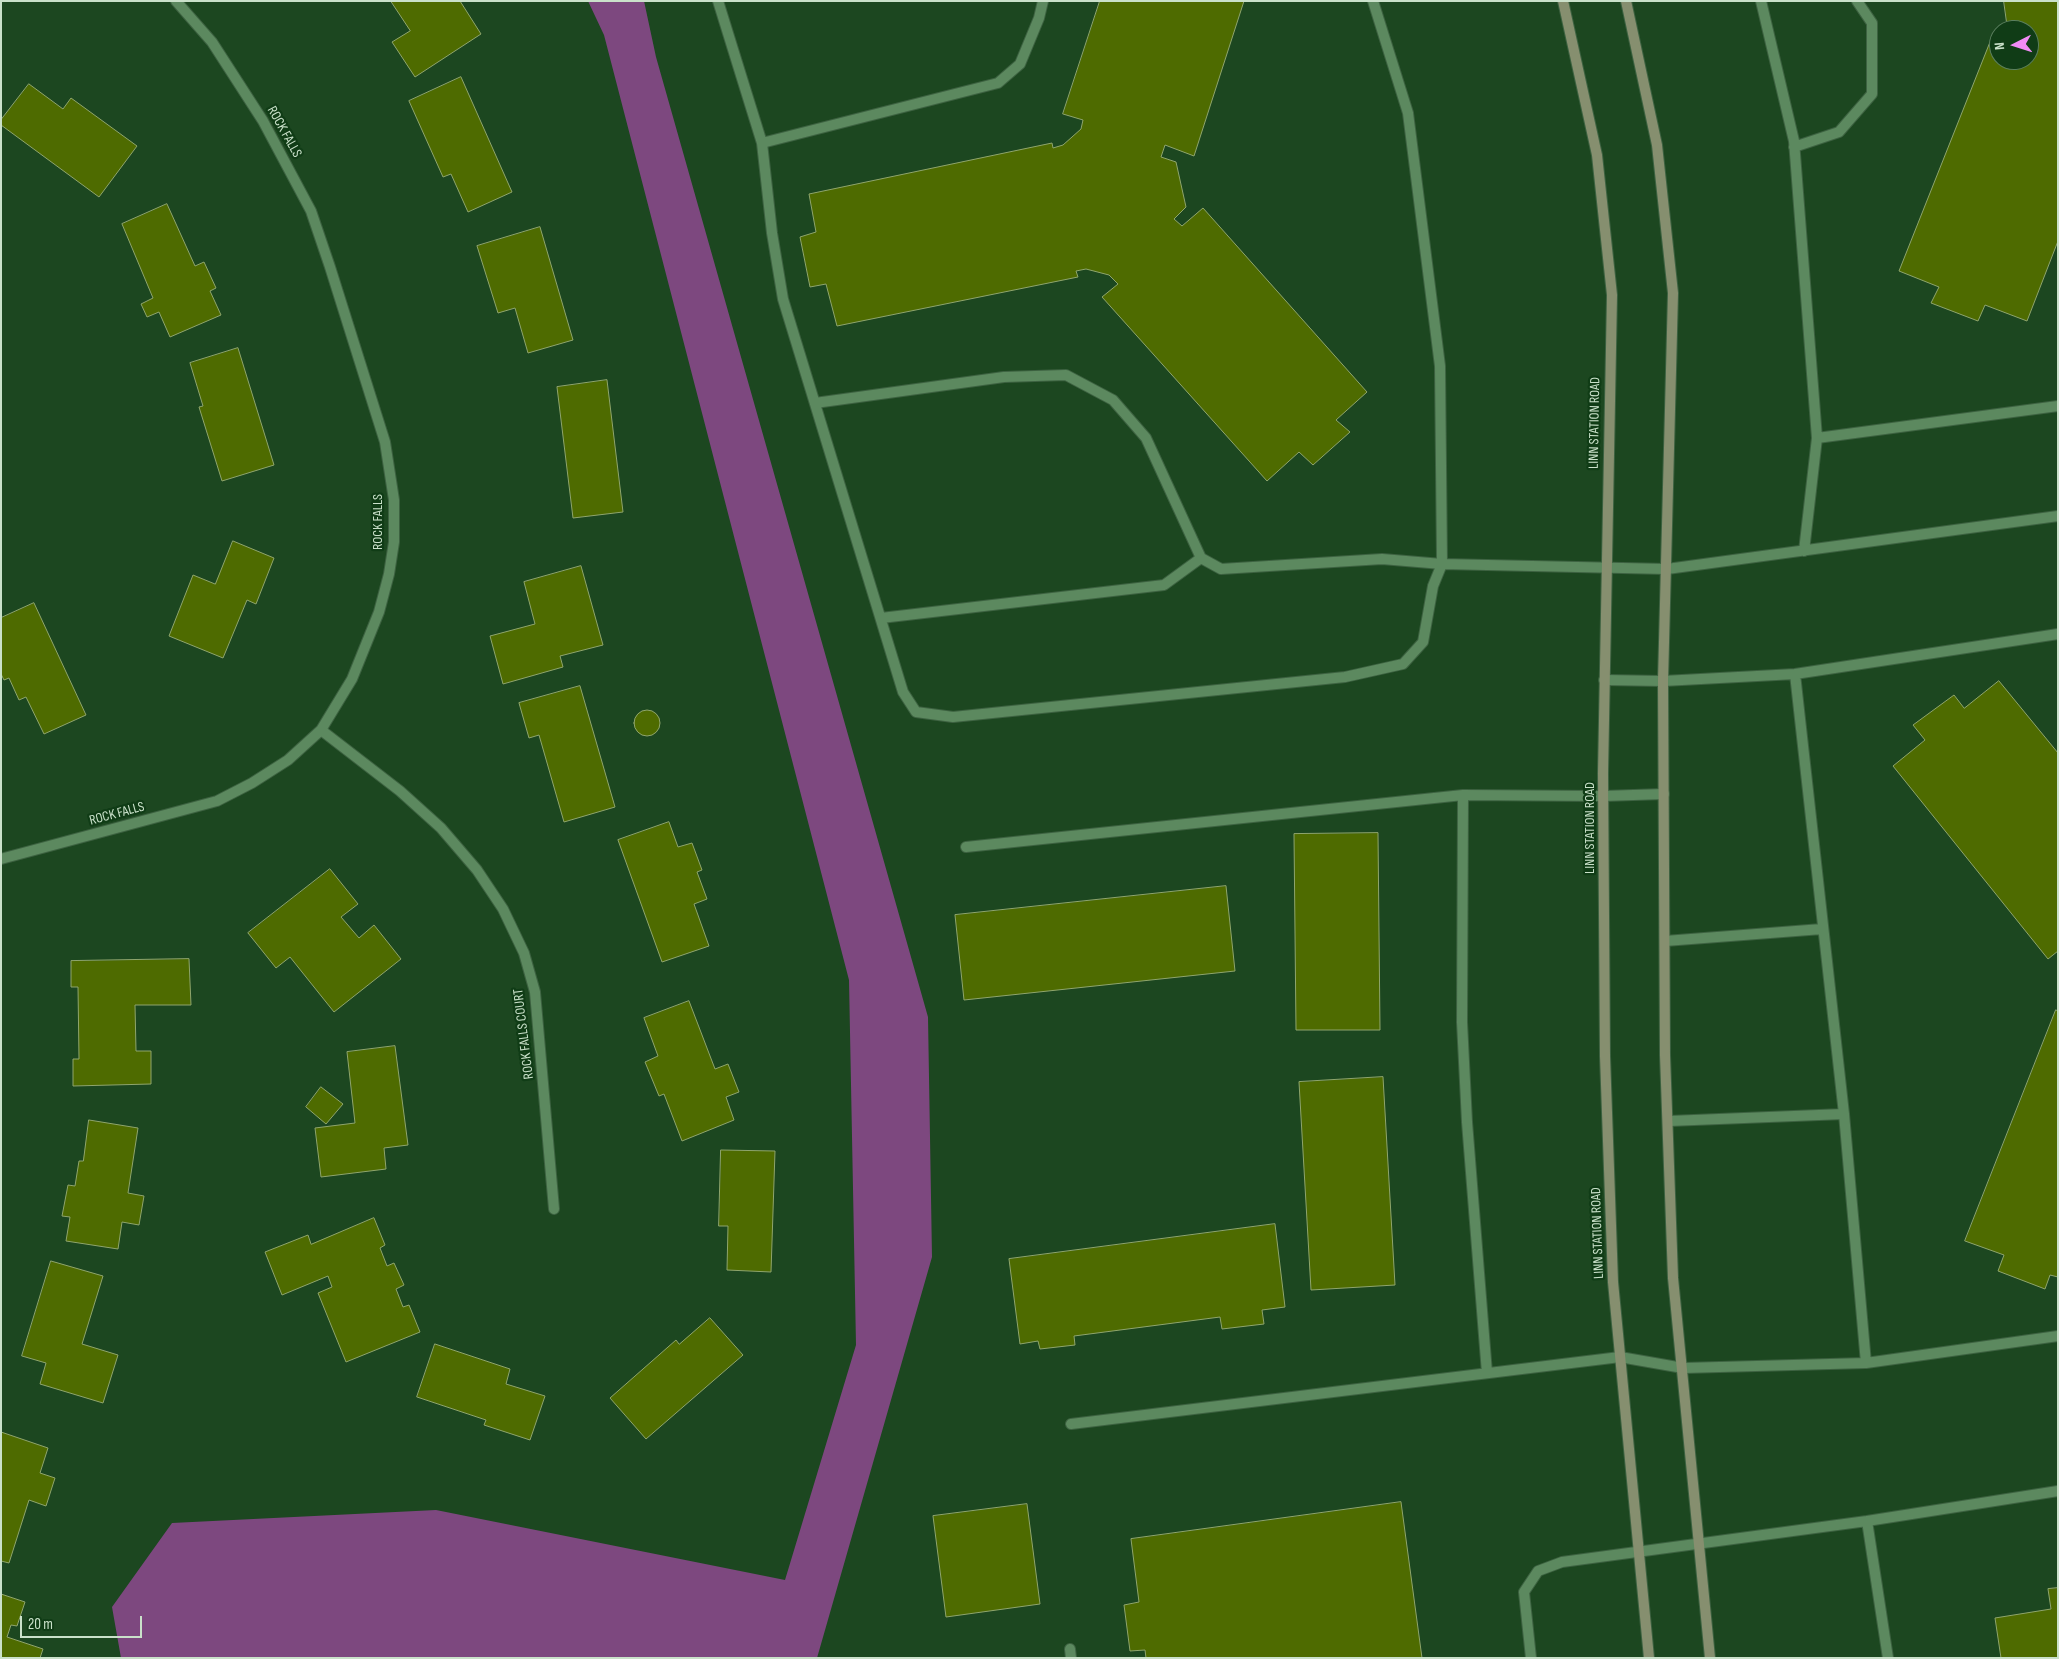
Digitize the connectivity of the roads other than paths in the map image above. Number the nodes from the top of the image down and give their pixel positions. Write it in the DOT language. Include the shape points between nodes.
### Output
graph roads {
  1 [pos="176,1"];
  2 [pos="718,1"];
  3 [pos="1043,1"];
  4 [pos="1373,1"];
  5 [pos="1563,1"];
  6 [pos="1626,1"];
  7 [pos="1761,1"];
  8 [pos="1856,1"];
  9 [pos="762,142"];
  10 [pos="1794,146"];
  11 [pos="815,403"];
  12 [pos="2058,406"];
  13 [pos="1817,438"];
  14 [pos="2058,516"];
  15 [pos="1804,551"];
  16 [pos="1201,558"];
  17 [pos="1442,564"];
  18 [pos="1606,567"];
  19 [pos="1667,569"];
  20 [pos="881,618"];
  21 [pos="2058,634"];
  22 [pos="1795,674"];
  23 [pos="1604,680"];
  24 [pos="1663,681"];
  25 [pos="321,730"];
  26 [pos="1664,794"];
  27 [pos="1463,795"];
  28 [pos="1603,796"];
  29 [pos="966,847"];
  30 [pos="1,859"];
  31 [pos="1822,929"];
  32 [pos="1665,942"];
  33 [pos="1844,1114"];
  34 [pos="1669,1121"];
  35 [pos="554,1209"];
  36 [pos="2058,1336"];
  37 [pos="1620,1357"];
  38 [pos="1866,1363"];
  39 [pos="1683,1368"];
  40 [pos="1486,1373"];
  41 [pos="1071,1424"];
  42 [pos="2058,1491"];
  43 [pos="1867,1521"];
  44 [pos="1698,1543"];
  45 [pos="1638,1550"];
  46 [pos="1531,1658"];
  47 [pos="1648,1658"];
  48 [pos="1710,1658"];
  49 [pos="1888,1658"];
  1 -- 25 [label="street, ROCK FALLS" via="212,42 263,121 311,211 385,442 394,500 394,542 389,574 379,612 352,679"];
  2 -- 9 [label="street"];
  3 -- 9 [label="street" via="1020,64 998,83"];
  4 -- 17 [label="street" via="1408,113 1439,356"];
  5 -- 18 [label="street, LINN STATION ROAD" via="1597,155 1612,295"];
  6 -- 19 [label="street" via="1658,145 1673,293"];
  7 -- 10 [label="street"];
  8 -- 10 [label="street" via="1872,24 1872,94 1839,132"];
  9 -- 11 [label="street" via="783,299"];
  10 -- 13 [label="street"];
  11 -- 16 [label="street" via="1004,377 1066,375 1113,400 1146,438"];
  11 -- 20 [label="street"];
  12 -- 13 [label="street"];
  13 -- 15 [label="street"];
  14 -- 15 [label="street"];
  15 -- 19 [label="street"];
  16 -- 17 [label="street" via="1221,570 1382,559"];
  16 -- 20 [label="street" via="1164,585"];
  17 -- 18 [label="street"];
  17 -- 20 [label="street" via="1433,586 1423,642 1403,664 1345,677 963,716 916,712 903,692"];
  18 -- 19 [label="street"];
  18 -- 23 [label="street, LINN STATION ROAD"];
  19 -- 24 [label="street"];
  21 -- 22 [label="street"];
  22 -- 24 [label="street"];
  22 -- 31 [label="street"];
  23 -- 24 [label="street"];
  23 -- 28 [label="street, LINN STATION ROAD"];
  24 -- 26 [label="street"];
  25 -- 30 [label="street, ROCK FALLS" via="288,760 217,802"];
  25 -- 35 [label="street, ROCK FALLS COURT" via="400,791 441,828 477,870 503,909 524,954 535,992"];
  26 -- 28 [label="street"];
  26 -- 32 [label="street"];
  27 -- 28 [label="street"];
  27 -- 29 [label="street"];
  27 -- 40 [label="street" via="1462,1022"];
  28 -- 37 [label="street, LINN STATION ROAD" via="1605,1056 1613,1282"];
  31 -- 32 [label="street"];
  31 -- 33 [label="street"];
  32 -- 34 [label="street" via="1665,1055"];
  33 -- 34 [label="street"];
  33 -- 38 [label="street"];
  34 -- 39 [label="street" via="1673,1278"];
  36 -- 38 [label="street"];
  37 -- 39 [label="street"];
  37 -- 40 [label="street"];
  37 -- 45 [label="street, LINN STATION ROAD"];
  38 -- 39 [label="street"];
  39 -- 44 [label="street"];
  40 -- 41 [label="street"];
  42 -- 43 [label="street"];
  43 -- 44 [label="street"];
  43 -- 49 [label="street"];
  44 -- 45 [label="street"];
  44 -- 48 [label="street"];
  45 -- 46 [label="street" via="1562,1562 1538,1571 1524,1592"];
  45 -- 47 [label="street, LINN STATION ROAD"];
}
